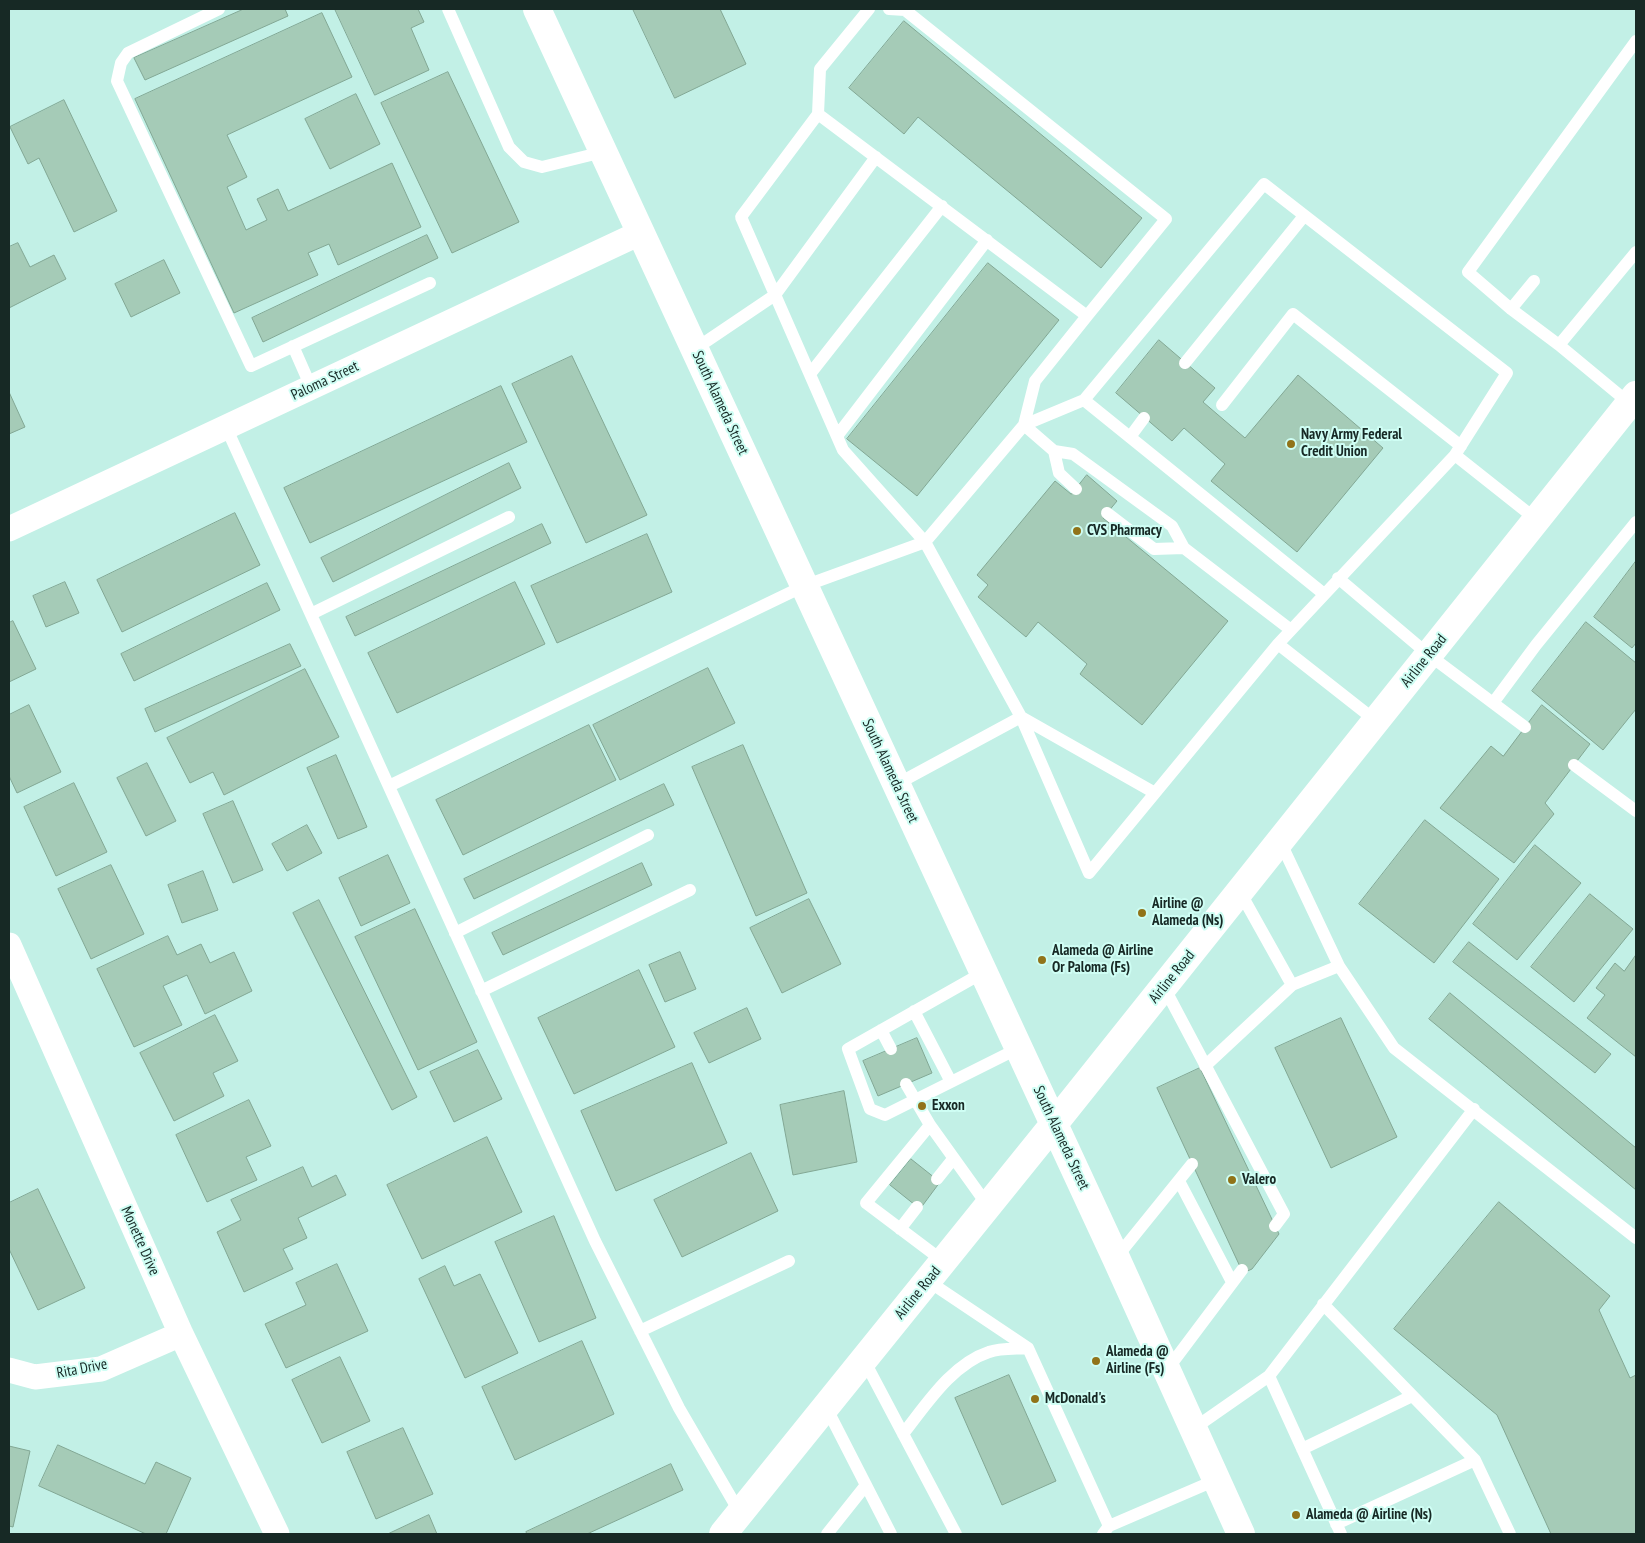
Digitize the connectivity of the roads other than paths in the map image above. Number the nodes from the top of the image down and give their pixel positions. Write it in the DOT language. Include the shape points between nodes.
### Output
graph roads {
  1 [pos="219,9"];
  2 [pos="448,9"];
  3 [pos="537,9"];
  4 [pos="869,9"];
  5 [pos="889,9"];
  6 [pos="1636,41"];
  7 [pos="1632,55"];
  8 [pos="818,114"];
  9 [pos="604,152"];
  10 [pos="876,157"];
  11 [pos="942,206"];
  12 [pos="1304,216"];
  13 [pos="640,232"];
  14 [pos="987,240"];
  15 [pos="1636,252"];
  16 [pos="1534,281"];
  17 [pos="430,283"];
  18 [pos="775,295"];
  19 [pos="1511,309"];
  20 [pos="1087,316"];
  21 [pos="1559,345"];
  22 [pos="293,346"];
  23 [pos="695,349"];
  24 [pos="1185,363"];
  25 [pos="810,374"];
  26 [pos="311,388"];
  27 [pos="1633,399"];
  28 [pos="1084,400"];
  29 [pos="1222,405"];
  30 [pos="1144,418"];
  31 [pos="1024,425"];
  32 [pos="226,428"];
  33 [pos="837,436"];
  34 [pos="1130,437"];
  35 [pos="1054,450"];
  36 [pos="1458,451"];
  37 [pos="1076,489"];
  38 [pos="1107,513"];
  39 [pos="509,518"];
  40 [pos="1536,520"];
  41 [pos="1636,522"];
  42 [pos="9,529"];
  43 [pos="926,542"];
  44 [pos="1184,548"];
  45 [pos="1338,578"];
  46 [pos="804,586"];
  47 [pos="1324,594"];
  48 [pos="311,614"];
  49 [pos="1291,630"];
  50 [pos="1278,644"];
  51 [pos="1429,655"];
  52 [pos="1493,703"];
  53 [pos="1021,717"];
  54 [pos="1376,721"];
  55 [pos="1525,727"];
  56 [pos="1574,765"];
  57 [pos="896,784"];
  58 [pos="389,786"];
  59 [pos="1154,793"];
  60 [pos="1636,812"];
  61 [pos="648,835"];
  62 [pos="1280,842"];
  63 [pos="690,890"];
  64 [pos="1240,892"];
  65 [pos="455,933"];
  66 [pos="9,945"];
  67 [pos="1339,966"];
  68 [pos="984,972"];
  69 [pos="1292,985"];
  70 [pos="1164,987"];
  71 [pos="482,991"];
  72 [pos="914,1012"];
  73 [pos="881,1030"];
  74 [pos="1019,1048"];
  75 [pos="890,1049"];
  76 [pos="1205,1066"];
  77 [pos="951,1082"];
  78 [pos="906,1084"];
  79 [pos="914,1101"];
  80 [pos="1474,1109"];
  81 [pos="1054,1124"];
  82 [pos="930,1125"];
  83 [pos="953,1159"];
  84 [pos="1192,1164"];
  85 [pos="938,1179"];
  86 [pos="1179,1180"];
  87 [pos="988,1206"];
  88 [pos="916,1207"];
  89 [pos="1275,1226"];
  90 [pos="900,1229"];
  91 [pos="1636,1238"];
  92 [pos="1116,1258"];
  93 [pos="790,1261"];
  94 [pos="1242,1270"];
  95 [pos="936,1271"];
  96 [pos="1232,1282"];
  97 [pos="1323,1304"];
  98 [pos="640,1331"];
  99 [pos="181,1334"];
  100 [pos="1028,1348"];
  101 [pos="864,1360"];
  102 [pos="9,1370"];
  103 [pos="1166,1371"];
  104 [pos="1269,1376"];
  105 [pos="1412,1396"];
  106 [pos="826,1407"];
  107 [pos="1193,1429"];
  108 [pos="902,1434"];
  109 [pos="1302,1449"];
  110 [pos="1475,1460"];
  111 [pos="1216,1480"];
  112 [pos="866,1485"];
  113 [pos="732,1524"];
  114 [pos="1339,1529"];
  115 [pos="1106,1530"];
  116 [pos="277,1534"];
  117 [pos="826,1534"];
  118 [pos="891,1534"];
  119 [pos="956,1534"];
  120 [pos="1241,1534"];
  121 [pos="1510,1534"];
  1 -- 22 [label="lane" via="128,53 121,63 118,80 251,366"];
  2 -- 9 [label="lane" via="510,147 524,162 542,167"];
  3 -- 9 [label="main road, South Alameda Street"];
  4 -- 8 [label="lane" via="820,68"];
  5 -- 20 [label="lane" via="905,10 1166,219"];
  6 -- 7 [label="lane"];
  7 -- 19 [label="lane" via="1468,272"];
  8 -- 10 [label="lane"];
  8 -- 18 [label="lane" via="741,217"];
  9 -- 13 [label="main road, South Alameda Street"];
  10 -- 11 [label="lane"];
  10 -- 18 [label="lane"];
  11 -- 14 [label="lane"];
  11 -- 25 [label="lane"];
  12 -- 24 [label="lane"];
  12 -- 28 [label="lane" via="1264,184"];
  12 -- 36 [label="lane" via="1507,373"];
  13 -- 23 [label="main road, South Alameda Street"];
  13 -- 26 [label="street, Paloma Street"];
  14 -- 20 [label="lane"];
  14 -- 33 [label="lane"];
  15 -- 21 [label="lane"];
  16 -- 19 [label="lane"];
  17 -- 22 [label="lane"];
  18 -- 23 [label="lane"];
  18 -- 25 [label="lane"];
  19 -- 21 [label="lane"];
  20 -- 31 [label="lane" via="1034,381"];
  21 -- 27 [label="lane"];
  22 -- 26 [label="lane"];
  23 -- 46 [label="main road, South Alameda Street"];
  25 -- 33 [label="lane"];
  26 -- 32 [label="street, Paloma Street"];
  27 -- 40 [label="main road, Airline Road"];
  28 -- 31 [label="lane"];
  28 -- 34 [label="lane"];
  29 -- 36 [label="lane" via="1293,314"];
  30 -- 34 [label="lane"];
  31 -- 35 [label="lane"];
  31 -- 43 [label="lane"];
  32 -- 42 [label="street, Paloma Street"];
  32 -- 48 [label="lane"];
  33 -- 43 [label="lane" via="843,450"];
  34 -- 47 [label="lane"];
  35 -- 37 [label="lane" via="1059,473"];
  35 -- 44 [label="lane" via="1073,454 1172,526"];
  36 -- 40 [label="lane"];
  36 -- 45 [label="lane"];
  38 -- 44 [label="lane" via="1154,549"];
  39 -- 48 [label="lane"];
  40 -- 51 [label="main road, Airline Road"];
  41 -- 52 [label="lane"];
  43 -- 46 [label="lane"];
  43 -- 53 [label="lane"];
  44 -- 49 [label="lane"];
  45 -- 47 [label="lane"];
  45 -- 51 [label="lane"];
  46 -- 57 [label="main road, South Alameda Street"];
  46 -- 58 [label="lane"];
  47 -- 49 [label="lane"];
  48 -- 58 [label="lane"];
  49 -- 50 [label="lane"];
  50 -- 54 [label="lane"];
  50 -- 59 [label="lane"];
  51 -- 52 [label="lane"];
  51 -- 54 [label="main road, Airline Road"];
  52 -- 55 [label="lane"];
  53 -- 57 [label="lane"];
  53 -- 59 [label="lane"];
  53 -- 59 [label="lane" via="1089,873"];
  54 -- 62 [label="main road, Airline Road"];
  56 -- 60 [label="lane"];
  57 -- 68 [label="main road, South Alameda Street"];
  58 -- 65 [label="lane"];
  61 -- 65 [label="lane"];
  62 -- 64 [label="main road, Airline Road"];
  62 -- 67 [label="lane"];
  63 -- 71 [label="lane"];
  64 -- 69 [label="lane"];
  64 -- 70 [label="main road, Airline Road"];
  65 -- 71 [label="lane"];
  66 -- 99 [label="street, Monette Drive"];
  67 -- 69 [label="lane"];
  67 -- 80 [label="lane" via="1394,1048"];
  68 -- 72 [label="lane"];
  68 -- 74 [label="main road, South Alameda Street"];
  69 -- 76 [label="lane"];
  70 -- 76 [label="lane"];
  70 -- 81 [label="main road, Airline Road"];
  71 -- 98 [label="lane" via="595,1241"];
  72 -- 73 [label="lane"];
  72 -- 77 [label="lane"];
  73 -- 75 [label="lane"];
  73 -- 79 [label="lane" via="848,1049 870,1109 885,1115"];
  74 -- 77 [label="lane"];
  74 -- 81 [label="main road, South Alameda Street"];
  76 -- 89 [label="lane" via="1229,1119 1284,1214"];
  77 -- 79 [label="lane"];
  78 -- 79 [label="lane"];
  79 -- 82 [label="lane"];
  80 -- 91 [label="lane"];
  80 -- 97 [label="lane"];
  81 -- 87 [label="main road, Airline Road"];
  81 -- 92 [label="main road, South Alameda Street"];
  82 -- 83 [label="lane"];
  82 -- 90 [label="lane" via="866,1203"];
  83 -- 85 [label="lane"];
  83 -- 87 [label="lane"];
  84 -- 86 [label="lane"];
  86 -- 92 [label="lane"];
  86 -- 96 [label="lane"];
  87 -- 95 [label="main road, Airline Road"];
  88 -- 90 [label="lane"];
  90 -- 95 [label="lane"];
  92 -- 103 [label="main road, South Alameda Street"];
  93 -- 98 [label="lane"];
  94 -- 96 [label="lane"];
  95 -- 100 [label="lane"];
  95 -- 101 [label="main road, Airline Road"];
  96 -- 103 [label="lane"];
  97 -- 104 [label="lane"];
  97 -- 105 [label="lane"];
  98 -- 113 [label="lane"];
  99 -- 102 [label="street, Rita Drive" via="100,1369 35,1377"];
  99 -- 116 [label="street, Monette Drive"];
  100 -- 108 [label="lane" via="989,1352 966,1364 945,1383"];
  100 -- 115 [label="lane"];
  101 -- 106 [label="main road, Airline Road"];
  101 -- 108 [label="lane"];
  103 -- 107 [label="main road, South Alameda Street"];
  104 -- 107 [label="lane"];
  104 -- 109 [label="lane"];
  105 -- 109 [label="lane"];
  105 -- 110 [label="lane"];
  106 -- 112 [label="lane"];
  106 -- 113 [label="main road, Airline Road"];
  107 -- 111 [label="main road, South Alameda Street"];
  108 -- 119 [label="lane"];
  109 -- 114 [label="lane"];
  110 -- 114 [label="lane"];
  110 -- 121 [label="lane"];
  111 -- 115 [label="lane"];
  111 -- 120 [label="main road, South Alameda Street"];
  112 -- 117 [label="lane"];
  112 -- 118 [label="lane"];
}
